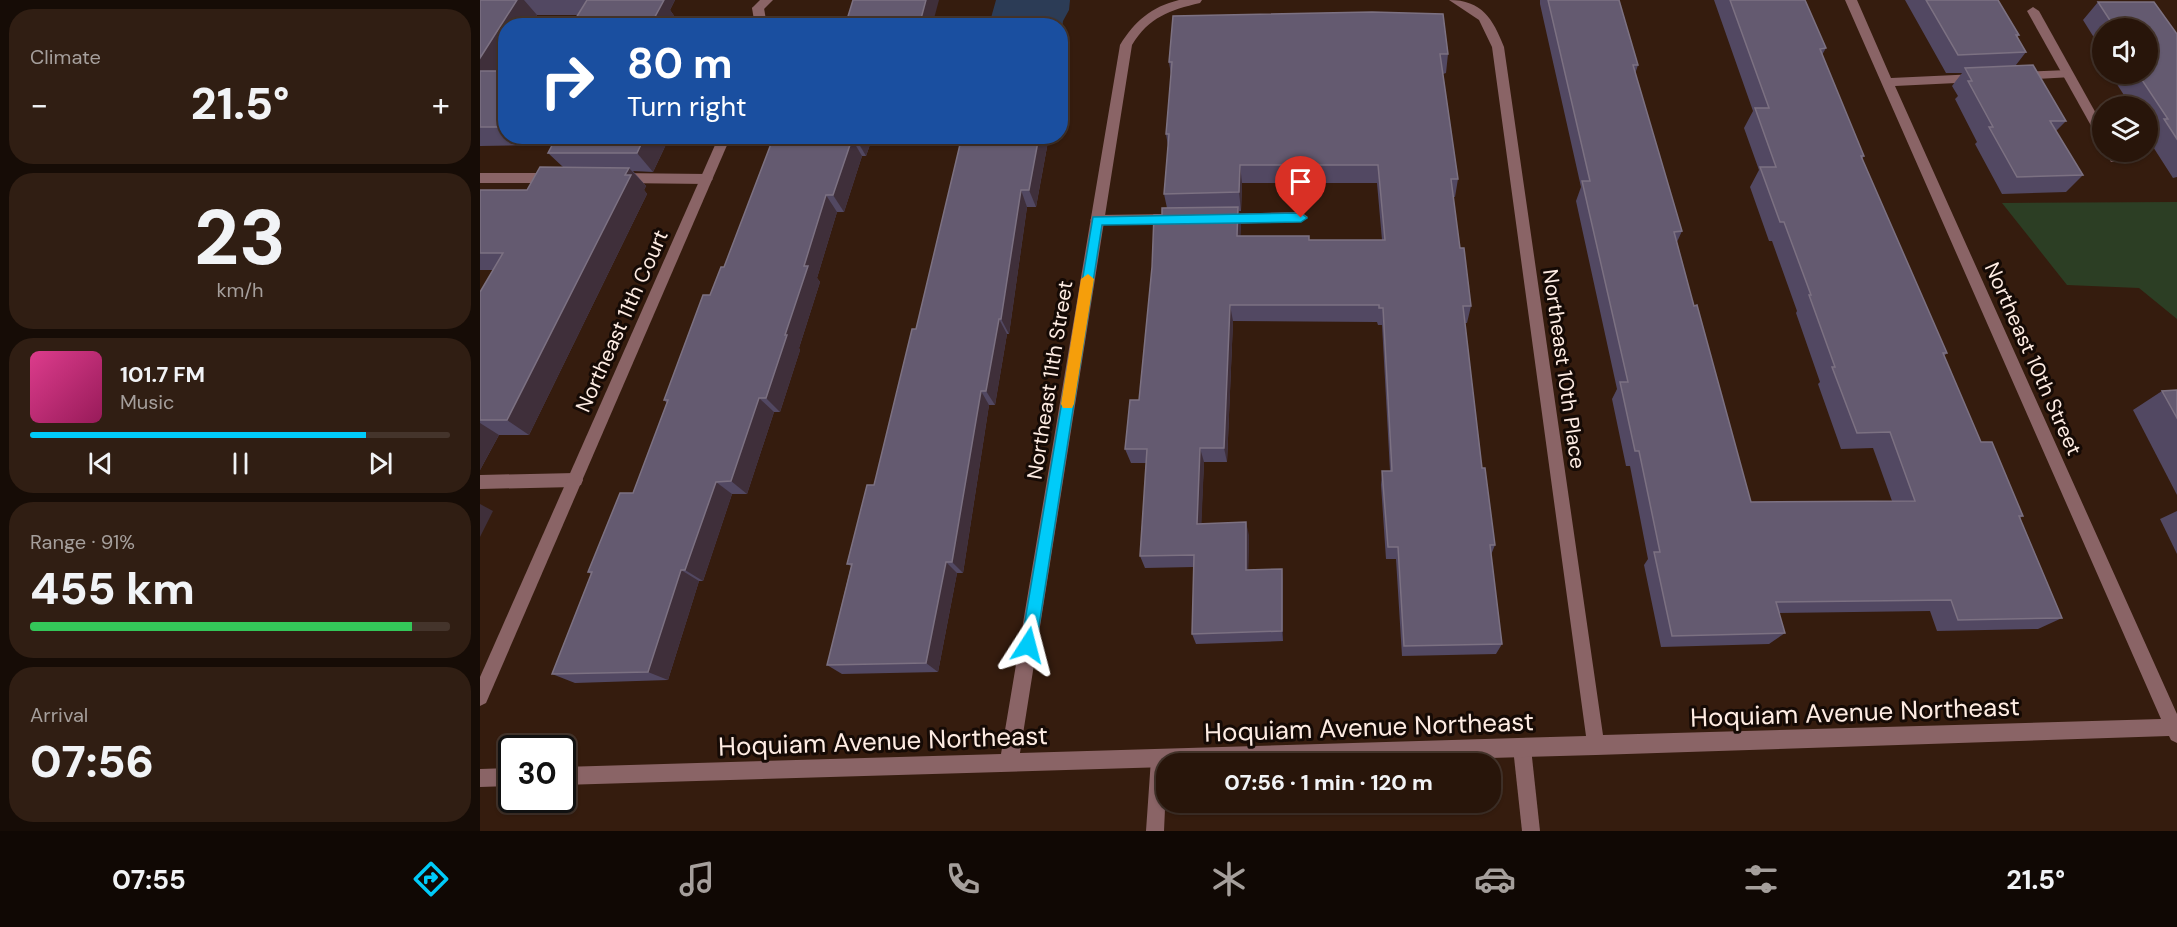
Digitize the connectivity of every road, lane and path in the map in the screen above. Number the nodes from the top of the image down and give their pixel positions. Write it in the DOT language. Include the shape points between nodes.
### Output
graph roads {
  1 [pos="767,0"];
  2 [pos="1196,0"];
  3 [pos="1455,0"];
  4 [pos="1851,0"];
  5 [pos="2033,11"];
  6 [pos="760,18"];
  7 [pos="2068,74"];
  8 [pos="2012,77"];
  9 [pos="1989,78"];
  10 [pos="1887,82"];
  11 [pos="2092,117"];
  12 [pos="721,144"];
  13 [pos="480,178"];
  14 [pos="563,178"];
  15 [pos="599,178"];
  16 [pos="706,178"];
  17 [pos="1301,218"];
  18 [pos="1181,219"];
  19 [pos="1205,219"];
  20 [pos="1097,220"];
  21 [pos="575,480"];
  22 [pos="480,482"];
  23 [pos="480,697"];
  24 [pos="2176,730"];
  25 [pos="1596,746"];
  26 [pos="1522,748"];
  27 [pos="1357,753"];
  28 [pos="1156,759"];
  29 [pos="1009,763"];
  30 [pos="576,776"];
  31 [pos="498,777"];
  32 [pos="480,778"];
  33 [pos="1156,813"];
  34 [pos="1155,831"];
  35 [pos="1531,831"];
  1 -- 6 [label="street" via="758,8"];
  2 -- 20 [label="street, Northeast 11th Street" via="1151,13 1136,27 1126,45"];
  3 -- 25 [label="street, Northeast 10th Place" via="1472,6 1489,22 1498,46"];
  4 -- 10 [label="street, Northeast 10th Street"];
  5 -- 7 [label="street"];
  7 -- 8 [label="street"];
  7 -- 11 [label="street"];
  9 -- 10 [label="street"];
  10 -- 24 [label="street, Northeast 10th Street"];
  12 -- 16 [label="street, Northeast 11th Court"];
  13 -- 14 [label="street"];
  15 -- 16 [label="street"];
  16 -- 21 [label="street, Northeast 11th Court"];
  17 -- 19 [label="street"];
  18 -- 20 [label="street"];
  20 -- 29 [label="street, Northeast 11th Street"];
  21 -- 22 [label="street"];
  21 -- 23 [label="street, Northeast 11th Court"];
  24 -- 25 [label="street, Hoquiam Avenue Northeast"];
  25 -- 26 [label="street, Hoquiam Avenue Northeast"];
  26 -- 27 [label="street, Hoquiam Avenue Northeast"];
  26 -- 35 [label="street"];
  28 -- 29 [label="street, Hoquiam Avenue Northeast"];
  29 -- 30 [label="street, Hoquiam Avenue Northeast"];
  31 -- 32 [label="street"];
  33 -- 34 [label="street"];
}
